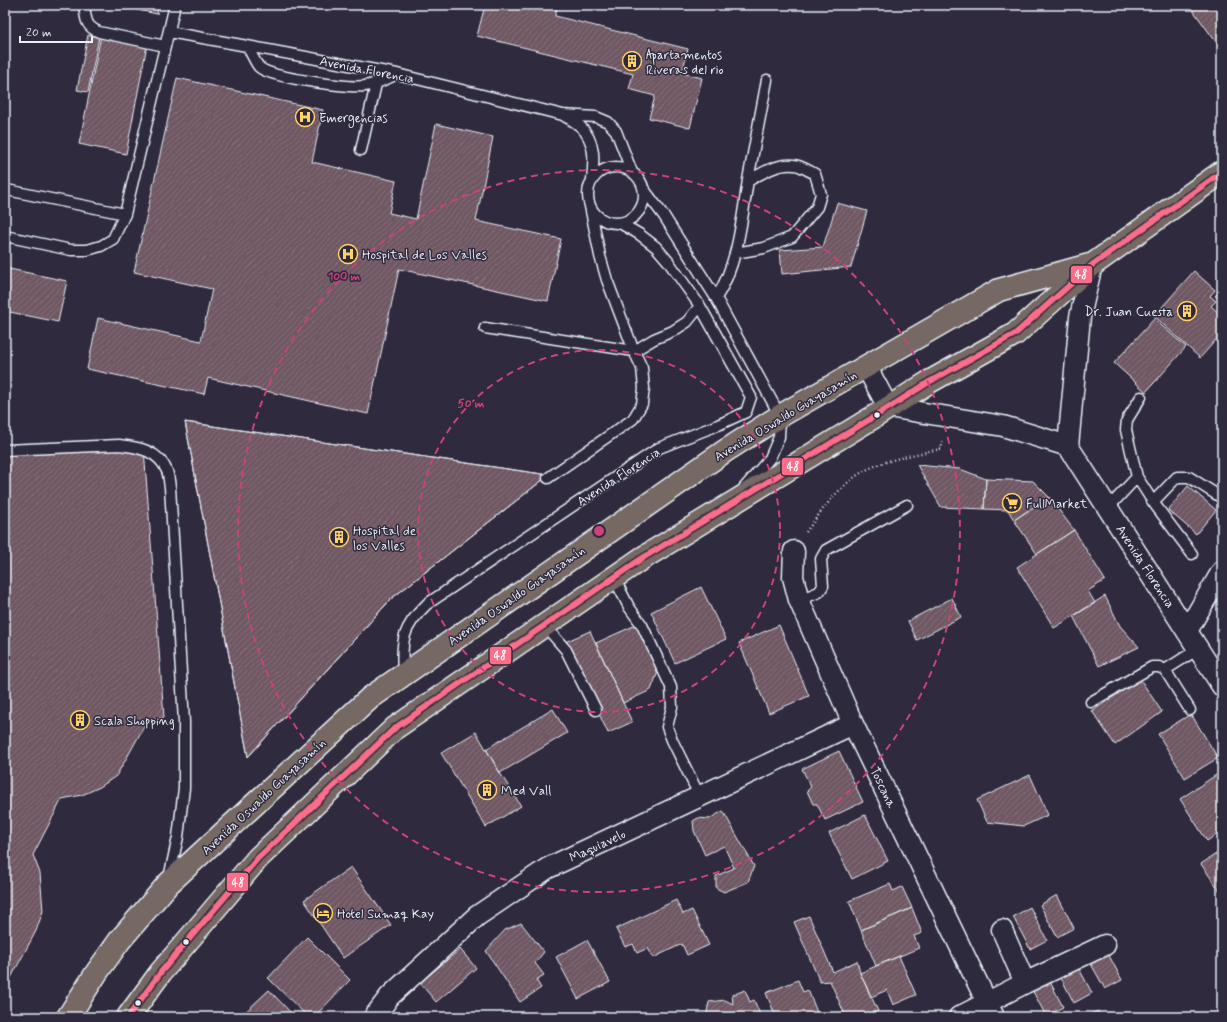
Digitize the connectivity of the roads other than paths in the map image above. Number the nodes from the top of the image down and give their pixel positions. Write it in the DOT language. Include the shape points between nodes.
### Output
graph roads {
  1 [pos="84,5"];
  2 [pos="175,5"];
  3 [pos="169,32"];
  4 [pos="166,46"];
  5 [pos="247,46"];
  6 [pos="397,74"];
  7 [pos="767,80"];
  8 [pos="376,84"];
  9 [pos="563,115"];
  10 [pos="361,150"];
  11 [pos="632,172"];
  12 [pos="1222,172"];
  13 [pos="592,180"];
  14 [pos="748,181"];
  15 [pos="643,188"];
  16 [pos="7,190"];
  17 [pos="590,206"];
  18 [pos="125,214"];
  19 [pos="620,223"];
  20 [pos="5,236"];
  21 [pos="735,253"];
  22 [pos="1092,265"];
  23 [pos="716,298"];
  24 [pos="700,306"];
  25 [pos="485,328"];
  26 [pos="634,351"];
  27 [pos="866,366"];
  28 [pos="1141,397"];
  29 [pos="888,407"];
  30 [pos="780,416"];
  31 [pos="1068,446"];
  32 [pos="5,450"];
  33 [pos="1137,477"];
  34 [pos="548,478"];
  35 [pos="1222,498"];
  36 [pos="1153,502"];
  37 [pos="730,504"];
  38 [pos="907,505"];
  39 [pos="1108,508"];
  40 [pos="794,551"];
  41 [pos="1192,554"];
  42 [pos="1222,571"];
  43 [pos="614,578"];
  44 [pos="799,600"];
  45 [pos="545,626"];
  46 [pos="1187,631"];
  47 [pos="1198,649"];
  48 [pos="1165,670"];
  49 [pos="403,674"];
  50 [pos="1222,686"];
  51 [pos="1090,702"];
  52 [pos="596,710"];
  53 [pos="1190,710"];
  54 [pos="853,724"];
  55 [pos="700,797"];
  56 [pos="168,884"];
  57 [pos="1002,930"];
  58 [pos="1105,945"];
  59 [pos="1025,983"];
  60 [pos="991,1010"];
  61 [pos="68,1017"];
  62 [pos="128,1017"];
  63 [pos="374,1017"];
  64 [pos="959,1017"];
  1 -- 4 [label="lane" via="86,21 91,28 99,32"];
  2 -- 3 [label="lane"];
  3 -- 4 [label="lane"];
  3 -- 5 [label="lane, Avenida Florencia"];
  4 -- 18 [label="lane"];
  5 -- 6 [label="lane, Avenida Florencia"];
  5 -- 8 [label="lane" via="260,68 268,72 315,82 353,86"];
  6 -- 8 [label="lane"];
  6 -- 9 [label="lane, Avenida Florencia"];
  7 -- 14 [label="lane"];
  8 -- 10 [label="lane"];
  9 -- 11 [label="lane, Avenida Florencia" via="596,117 608,122 616,132"];
  9 -- 13 [label="lane, Avenida Florencia" via="581,127 593,146 595,160"];
  11 -- 13 [label="lane" via="624,168 606,168"];
  11 -- 15 [label="lane, Avenida Florencia"];
  12 -- 22 [label="main road, Avenida Oswaldo Guayasamín"];
  13 -- 17 [label="lane, Avenida Florencia" via="588,188"];
  14 -- 21 [label="lane"];
  14 -- 21 [label="lane" via="778,166 795,164 814,174 821,194 817,207 792,237 764,248"];
  15 -- 19 [label="lane" via="644,197 639,210 629,220"];
  15 -- 23 [label="lane, Avenida Florencia" via="664,216"];
  16 -- 18 [label="lane"];
  17 -- 19 [label="lane, Avenida Florencia" via="602,220"];
  17 -- 26 [label="lane" via="607,280"];
  18 -- 20 [label="lane" via="112,239 87,250 71,250"];
  19 -- 24 [label="lane, Avenida Florencia" via="656,247"];
  21 -- 23 [label="lane" via="723,288"];
  22 -- 27 [label="main road, Avenida Oswaldo Guayasamín" via="999,290"];
  22 -- 29 [label="main road, Avenida Oswaldo Guayasamín" via="1015,334"];
  22 -- 31 [label="street" via="1080,317"];
  23 -- 30 [label="lane, Avenida Florencia"];
  24 -- 26 [label="lane" via="687,322"];
  24 -- 49 [label="lane, Avenida Florencia" via="751,397 746,412 659,448 428,604 415,615 404,636"];
  25 -- 26 [label="lane"];
  26 -- 34 [label="lane" via="642,368 644,388 642,404 633,419"];
  27 -- 29 [label="street"];
  27 -- 30 [label="main road, Avenida Oswaldo Guayasamín"];
  28 -- 33 [label="lane" via="1127,420 1126,430"];
  29 -- 31 [label="street" via="1003,426"];
  29 -- 37 [label="main road, Avenida Oswaldo Guayasamín"];
  30 -- 37 [label="lane" via="778,437 770,458"];
  30 -- 49 [label="main road, Avenida Oswaldo Guayasamín" via="725,451"];
  31 -- 39 [label="street, Avenida Florencia"];
  32 -- 56 [label="lane" via="135,446 149,451 167,472 184,722 184,788 178,837"];
  33 -- 36 [label="lane"];
  33 -- 39 [label="lane"];
  35 -- 36 [label="lane" via="1189,477 1182,476 1177,477"];
  36 -- 41 [label="lane"];
  37 -- 43 [label="main road, Avenida Oswaldo Guayasamín"];
  38 -- 44 [label="lane" via="826,550 821,559 823,586 819,592"];
  39 -- 46 [label="street, Avenida Florencia"];
  40 -- 44 [label="street, Toscana" via="793,576"];
  42 -- 46 [label="street"];
  43 -- 45 [label="main road, Avenida Oswaldo Guayasamín"];
  43 -- 55 [label="lane" via="642,625 671,687 672,707 667,727"];
  44 -- 54 [label="street, Toscana"];
  45 -- 52 [label="lane" via="566,650"];
  45 -- 62 [label="main road, Avenida Oswaldo Guayasamín" via="395,728 258,858 161,972"];
  46 -- 47 [label="street, Avenida Florencia"];
  47 -- 48 [label="lane"];
  47 -- 50 [label="street, Avenida Florencia"];
  48 -- 51 [label="lane" via="1152,667"];
  48 -- 53 [label="lane"];
  49 -- 56 [label="main road, Avenida Oswaldo Guayasamín" via="362,705"];
  54 -- 55 [label="street, Maquiavelo"];
  54 -- 60 [label="street, Toscana"];
  55 -- 63 [label="street, Maquiavelo" via="548,868 476,916 390,996"];
  56 -- 61 [label="main road, Avenida Oswaldo Guayasamín" via="120,940"];
  57 -- 59 [label="street"];
  58 -- 59 [label="street"];
  59 -- 60 [label="street"];
  60 -- 64 [label="street"];
}
